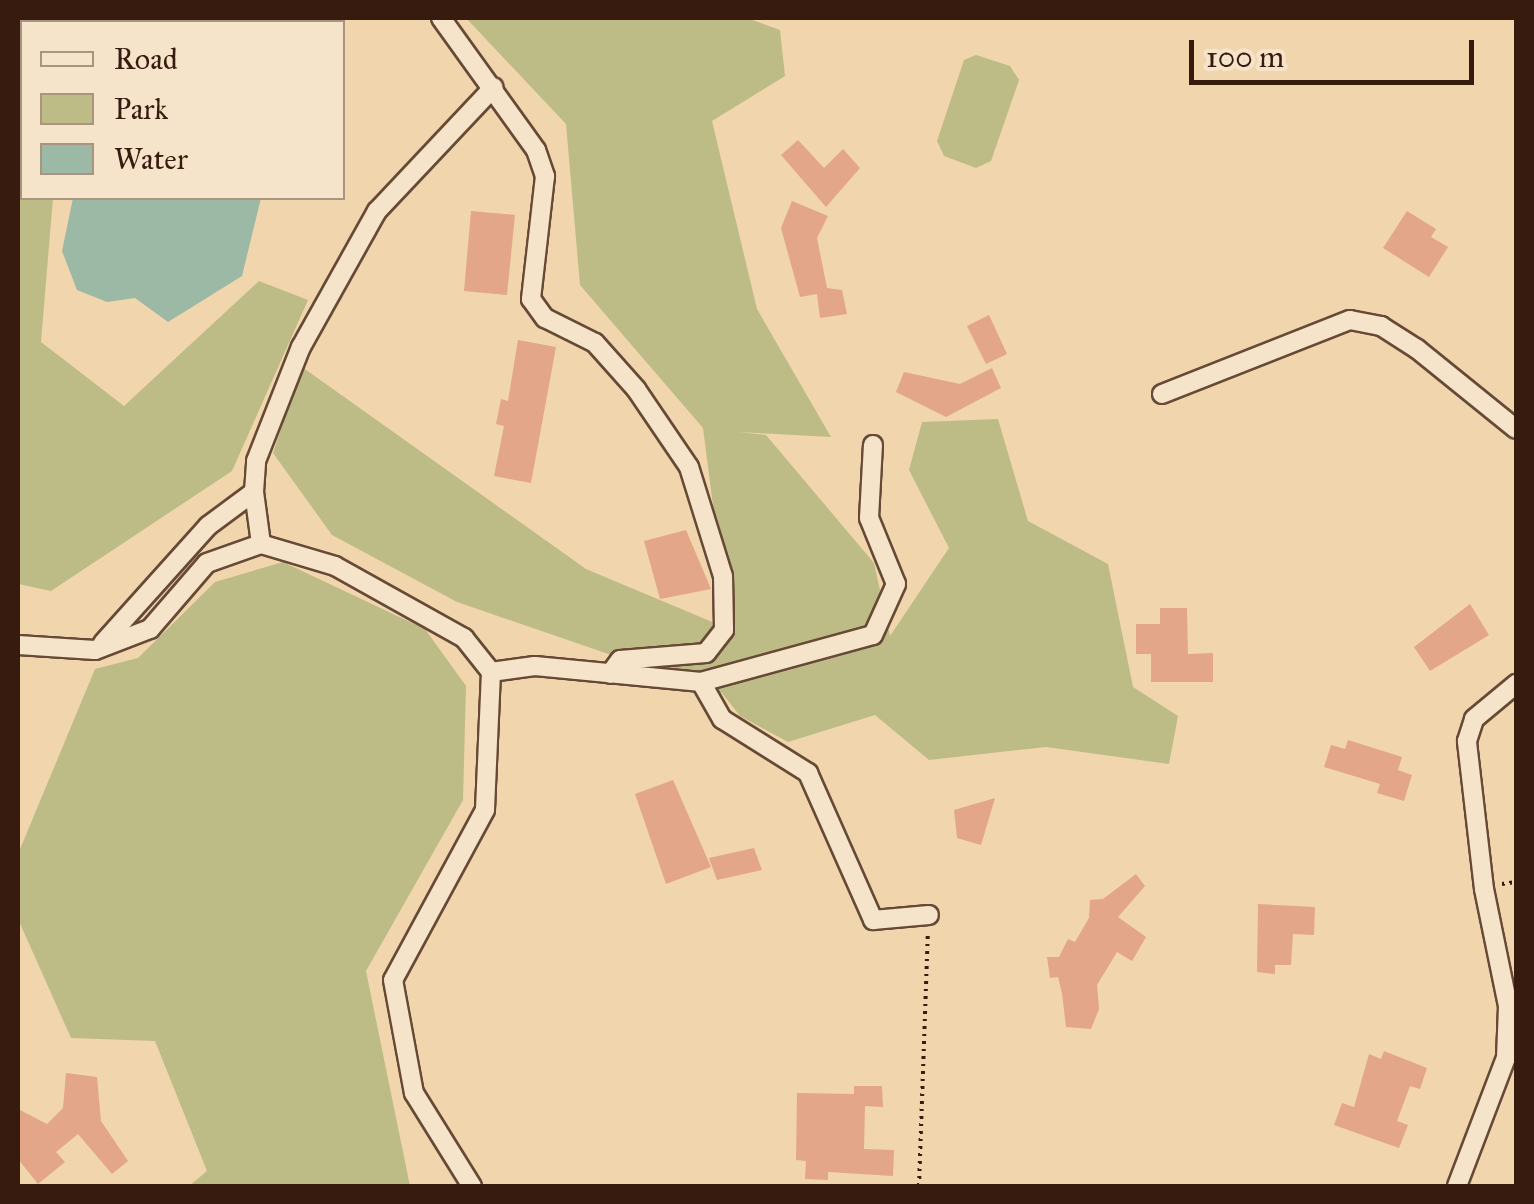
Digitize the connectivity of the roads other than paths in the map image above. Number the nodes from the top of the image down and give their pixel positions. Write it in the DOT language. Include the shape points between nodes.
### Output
graph roads {
  1 [pos="441,18"];
  2 [pos="494,87"];
  3 [pos="1162,394"];
  4 [pos="1516,429"];
  5 [pos="872,445"];
  6 [pos="254,492"];
  7 [pos="261,544"];
  8 [pos="18,645"];
  9 [pos="96,650"];
  10 [pos="491,672"];
  11 [pos="610,674"];
  12 [pos="701,682"];
  13 [pos="1516,684"];
  14 [pos="929,915"];
  15 [pos="472,1186"];
  16 [pos="1457,1186"];
  1 -- 2 [label="street"];
  2 -- 6 [label="street" via="377,211 301,347 256,462"];
  2 -- 11 [label="street" via="546,176 531,300 545,318 595,342 636,389 689,467 723,576 724,630 706,653 620,660"];
  3 -- 4 [label="street" via="1350,320 1381,326 1417,349"];
  5 -- 12 [label="street" via="869,518 896,584 873,636"];
  6 -- 7 [label="street"];
  6 -- 9 [label="street" via="208,526"];
  7 -- 9 [label="street" via="206,563 150,629"];
  7 -- 10 [label="street" via="335,566 404,600 464,638"];
  8 -- 9 [label="street"];
  10 -- 11 [label="street" via="534,666"];
  10 -- 15 [label="street" via="485,810 393,980 414,1093"];
  11 -- 12 [label="street"];
  12 -- 14 [label="street" via="722,719 808,773 873,920"];
  13 -- 16 [label="street" via="1474,719 1467,741 1484,889 1508,1006 1506,1058"];
}
